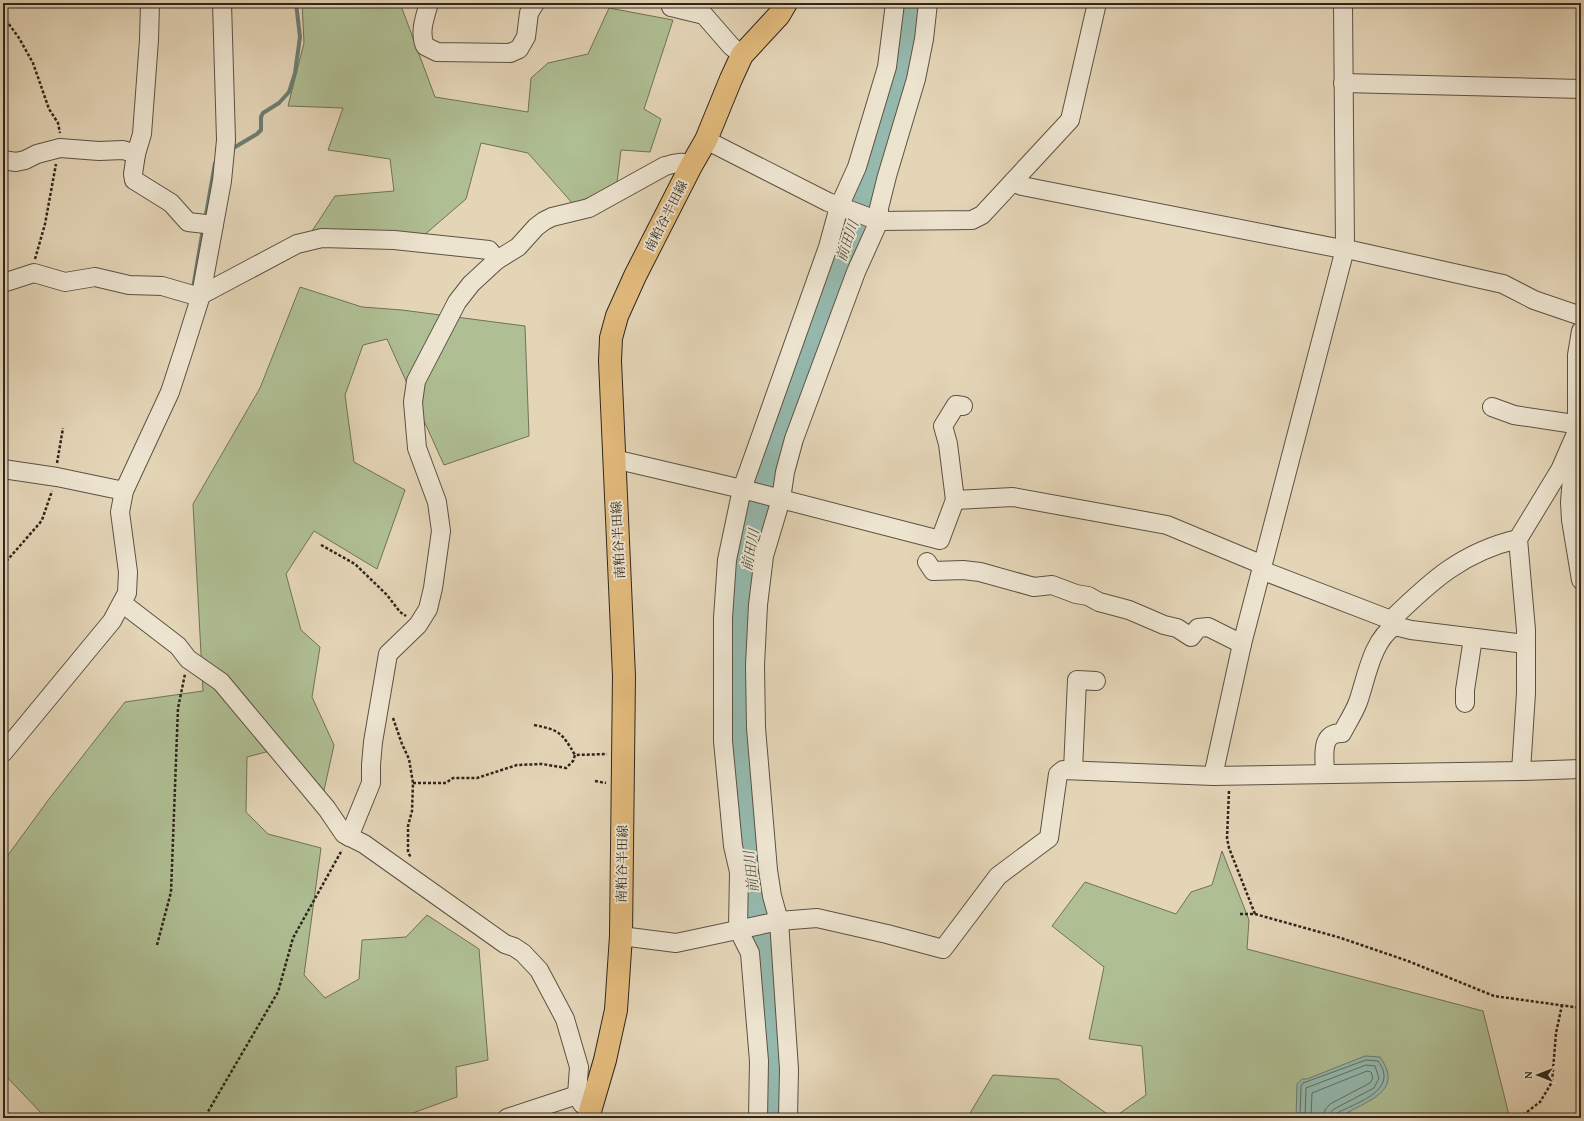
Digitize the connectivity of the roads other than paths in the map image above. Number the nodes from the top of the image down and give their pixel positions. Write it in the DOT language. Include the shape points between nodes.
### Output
graph roads {
  1 [pos="150,3"];
  2 [pos="222,3"];
  3 [pos="428,3"];
  4 [pos="535,3"];
  5 [pos="673,3"];
  6 [pos="786,3"];
  7 [pos="895,3"];
  8 [pos="928,3"];
  9 [pos="1097,3"];
  10 [pos="1342,3"];
  11 [pos="742,55"];
  12 [pos="1343,83"];
  13 [pos="1581,89"];
  14 [pos="706,140"];
  15 [pos="136,154"];
  16 [pos="3,160"];
  17 [pos="691,166"];
  18 [pos="1013,182"];
  19 [pos="839,207"];
  20 [pos="875,220"];
  21 [pos="214,225"];
  22 [pos="1345,249"];
  23 [pos="497,260"];
  24 [pos="3,283"];
  25 [pos="201,295"];
  26 [pos="1581,316"];
  27 [pos="1581,331"];
  28 [pos="963,406"];
  29 [pos="1492,407"];
  30 [pos="1577,429"];
  31 [pos="614,459"];
  32 [pos="3,469"];
  33 [pos="746,490"];
  34 [pos="124,491"];
  35 [pos="777,498"];
  36 [pos="955,500"];
  37 [pos="1518,539"];
  38 [pos="940,540"];
  39 [pos="1262,567"];
  40 [pos="1581,580"];
  41 [pos="122,604"];
  42 [pos="1393,623"];
  43 [pos="1473,638"];
  44 [pos="1242,644"];
  45 [pos="1526,644"];
  46 [pos="1096,681"];
  47 [pos="1465,703"];
  48 [pos="3,753"];
  49 [pos="1581,769"];
  50 [pos="1073,770"];
  51 [pos="1521,772"];
  52 [pos="1325,774"];
  53 [pos="1222,776"];
  54 [pos="349,837"];
  55 [pos="779,922"];
  56 [pos="738,929"];
  57 [pos="621,936"];
  58 [pos="577,1095"];
  59 [pos="588,1117"];
  60 [pos="507,1118"];
  61 [pos="758,1118"];
  62 [pos="788,1118"];
  1 -- 15 [label="street" via="142,134"];
  2 -- 21 [label="street" via="226,140"];
  3 -- 4 [label="street" via="422,25 422,40 425,46 437,52 510,53 519,49 526,36 530,13"];
  5 -- 11 [label="street" via="671,7 704,15"];
  6 -- 11 [label="main road, 南粕谷半田線"];
  7 -- 19 [label="street" via="887,67 857,167"];
  8 -- 20 [label="street" via="916,78"];
  9 -- 18 [label="street" via="1070,120"];
  10 -- 12 [label="street"];
  11 -- 14 [label="main road, 南粕谷半田線"];
  12 -- 13 [label="street"];
  12 -- 22 [label="street"];
  14 -- 17 [label="main road, 南粕谷半田線"];
  14 -- 19 [label="street"];
  15 -- 16 [label="street" via="123,150 60,148 16,162"];
  15 -- 21 [label="street" via="134,180 171,203 188,222"];
  17 -- 23 [label="street" via="687,163 665,166 589,208 552,217 536,227 518,247"];
  17 -- 31 [label="main road, 南粕谷半田線" via="635,276 617,316 611,338"];
  18 -- 20 [label="street" via="982,216 972,220"];
  18 -- 22 [label="street" via="1030,188"];
  19 -- 20 [label="street"];
  19 -- 33 [label="street" via="828,247"];
  20 -- 35 [label="street" via="797,432"];
  21 -- 25 [label="street"];
  22 -- 26 [label="street" via="1503,284 1534,300"];
  22 -- 39 [label="street"];
  23 -- 25 [label="street" via="489,250 458,246 394,240 322,238 297,244"];
  23 -- 54 [label="street" via="471,284 457,302 416,381 412,402 417,448 436,502 441,531 433,588 428,609 418,625 388,654 372,757 371,783"];
  24 -- 25 [label="street" via="34,273 65,282 95,277 129,285 162,286"];
  25 -- 34 [label="street" via="170,392"];
  27 -- 30 [label="street" via="1577,355"];
  28 -- 36 [label="street" via="956,405 942,426 948,444"];
  29 -- 30 [label="street" via="1514,415"];
  30 -- 37 [label="street" via="1563,465"];
  30 -- 40 [label="street" via="1570,502"];
  31 -- 33 [label="street"];
  31 -- 57 [label="main road, 南粕谷半田線" via="624,676"];
  32 -- 34 [label="street"];
  33 -- 35 [label="street"];
  33 -- 56 [label="street" via="727,560 723,618 723,741 738,872"];
  34 -- 41 [label="street" via="120,512 128,572 127,593"];
  35 -- 38 [label="street"];
  35 -- 55 [label="street" via="764,556 755,665 756,728 768,870"];
  36 -- 38 [label="street"];
  36 -- 39 [label="street" via="1013,497 1167,525"];
  37 -- 42 [label="street" via="1499,543 1461,561 1429,584"];
  37 -- 45 [label="street"];
  38 -- 44 [label="street" via="923,566 933,571 980,572 1034,588 1052,585 1129,610 1177,628 1191,637 1198,628 1208,627"];
  39 -- 42 [label="street"];
  39 -- 44 [label="street"];
  41 -- 48 [label="street" via="112,621"];
  41 -- 54 [label="street" via="178,646 188,659 221,682"];
  42 -- 43 [label="street" via="1411,630"];
  42 -- 52 [label="street" via="1369,663 1357,704 1345,727 1342,732 1329,736 1325,744"];
  43 -- 45 [label="street"];
  43 -- 47 [label="street" via="1464,690"];
  44 -- 53 [label="street"];
  45 -- 51 [label="street"];
  46 -- 50 [label="street" via="1077,680"];
  49 -- 51 [label="street"];
  50 -- 53 [label="street"];
  50 -- 55 [label="street" via="1063,770 1058,774 1049,838 998,876 943,948 817,918"];
  51 -- 52 [label="street"];
  52 -- 53 [label="street"];
  54 -- 58 [label="street" via="364,844 505,944 523,953 539,970 565,1019 579,1067"];
  55 -- 56 [label="street"];
  55 -- 62 [label="street" via="789,1069"];
  56 -- 57 [label="street" via="676,942"];
  56 -- 61 [label="street" via="750,953 759,1061"];
  57 -- 59 [label="main road, 南粕谷半田線" via="616,1010 605,1060"];
  58 -- 59 [label="street"];
  58 -- 60 [label="street"];
}
